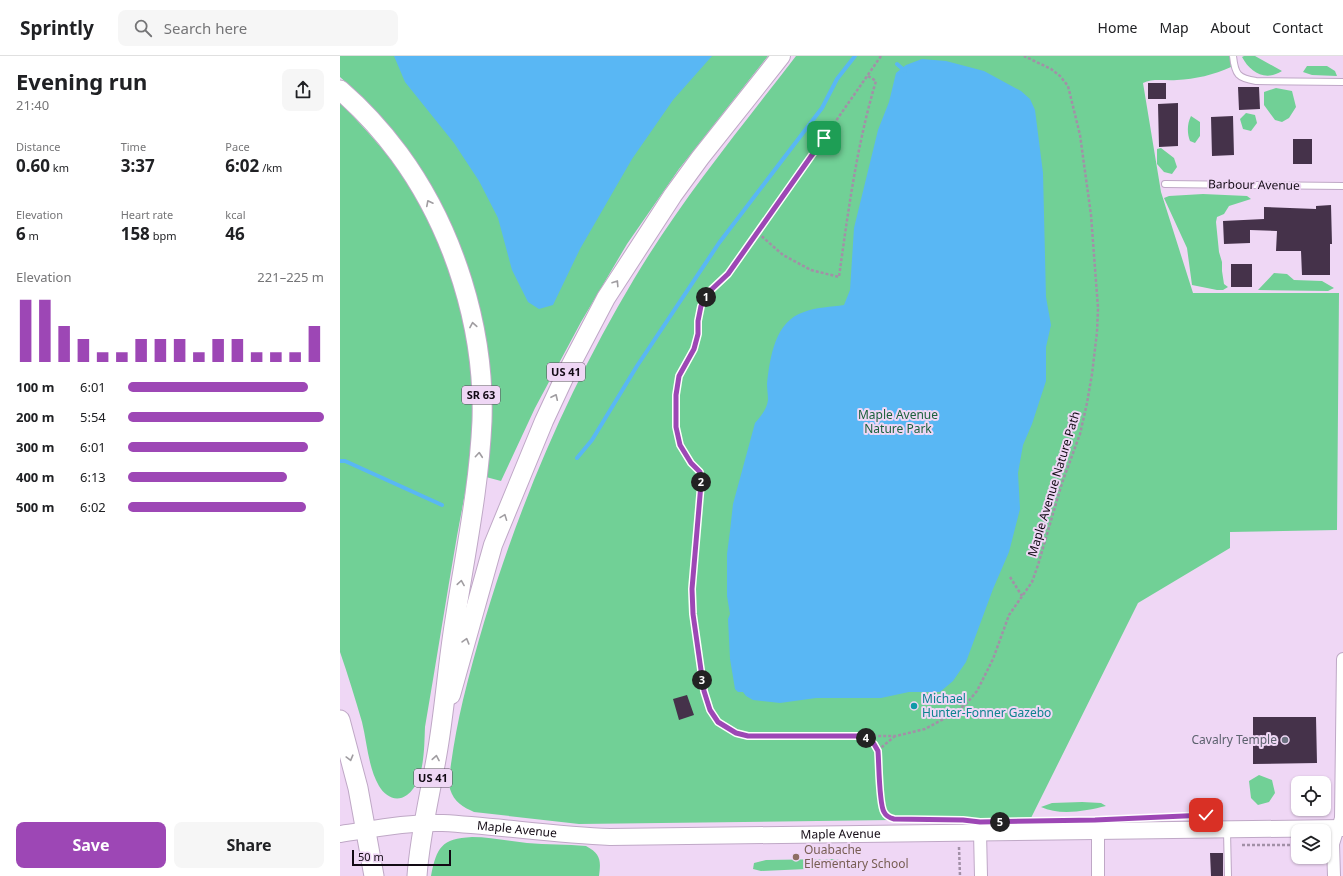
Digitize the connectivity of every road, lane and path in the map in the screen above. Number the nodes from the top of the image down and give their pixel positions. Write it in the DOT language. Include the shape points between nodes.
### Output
graph roads {
  1 [pos="781,56"];
  2 [pos="881,56"];
  3 [pos="1024,56"];
  4 [pos="1232,56"];
  5 [pos="868,76"];
  6 [pos="1343,82"];
  7 [pos="342,92"];
  8 [pos="1164,184"];
  9 [pos="1343,186"];
  10 [pos="758,233"];
  11 [pos="1010,577"];
  12 [pos="1022,596"];
  13 [pos="1343,659"];
  14 [pos="340,720"];
  15 [pos="441,733"];
  16 [pos="864,736"];
  17 [pos="896,736"];
  18 [pos="878,751"];
  19 [pos="894,819"];
  20 [pos="424,824"];
  21 [pos="1340,828"];
  22 [pos="1227,829"];
  23 [pos="366,830"];
  24 [pos="1098,830"];
  25 [pos="980,832"];
  26 [pos="340,834"];
  27 [pos="1228,845"];
  28 [pos="1291,845"];
  29 [pos="374,876"];
  30 [pos="417,876"];
  31 [pos="981,876"];
  32 [pos="1098,876"];
  33 [pos="1228,876"];
  34 [pos="1334,876"];
  15 -- 1 [label="main road, US 41, one-way" via="493,545 540,428 565,376 606,298 673,195"];
  2 -- 5 [label="path, Maple Avenue Nature Path"];
  3 -- 12 [label="path, Maple Avenue Nature Path" via="1050,69 1068,86 1080,136 1091,215 1098,308 1092,374 1080,434 1062,483 1038,566 1032,582"];
  4 -- 6 [label="lane" via="1238,74 1244,79"];
  5 -- 10 [label="path, Maple Avenue Nature Path"];
  5 -- 10 [label="path" via="876,81 848,211 839,277 811,270 783,254"];
  15 -- 7 [label="highway, SR 63, one-way" via="453,629 477,485 482,419 478,353 473,321 458,270 429,201 399,154 370,118"];
  8 -- 9 [label="lane, Barbour Avenue"];
  10 -- 16 [label="path, Maple Avenue Nature Path" via="701,306 694,349 679,376 676,395 676,427 680,445 700,472 692,589 704,691 710,710 718,722 736,733 748,736"];
  11 -- 12 [label="path"];
  12 -- 17 [label="path, Maple Avenue Nature Path" via="1009,615 977,691 966,704 925,729"];
  13 -- 21 [label="street"];
  14 -- 23 [label="highway, one-way"];
  20 -- 15 [label="highway, US 41, one-way"];
  16 -- 17 [label="path, Maple Avenue Nature Path"];
  16 -- 18 [label="path"];
  17 -- 18 [label="path, Maple Avenue Nature Path"];
  18 -- 19 [label="path" via="882,804 884,812"];
  20 -- 23 [label="main road, Maple Avenue" via="404,824"];
  20 -- 25 [label="main road, Maple Avenue" via="610,837"];
  20 -- 30 [label="highway, US 41"];
  21 -- 22 [label="main road, Maple Avenue"];
  21 -- 34 [label="street" via="1334,844"];
  22 -- 24 [label="main road, Maple Avenue"];
  22 -- 27 [label="lane"];
  23 -- 26 [label="main road, Maple Avenue"];
  23 -- 29 [label="highway"];
  24 -- 25 [label="main road, Maple Avenue"];
  24 -- 32 [label="street"];
  25 -- 31 [label="street"];
  27 -- 28 [label="path"];
  27 -- 33 [label="lane"];
}
